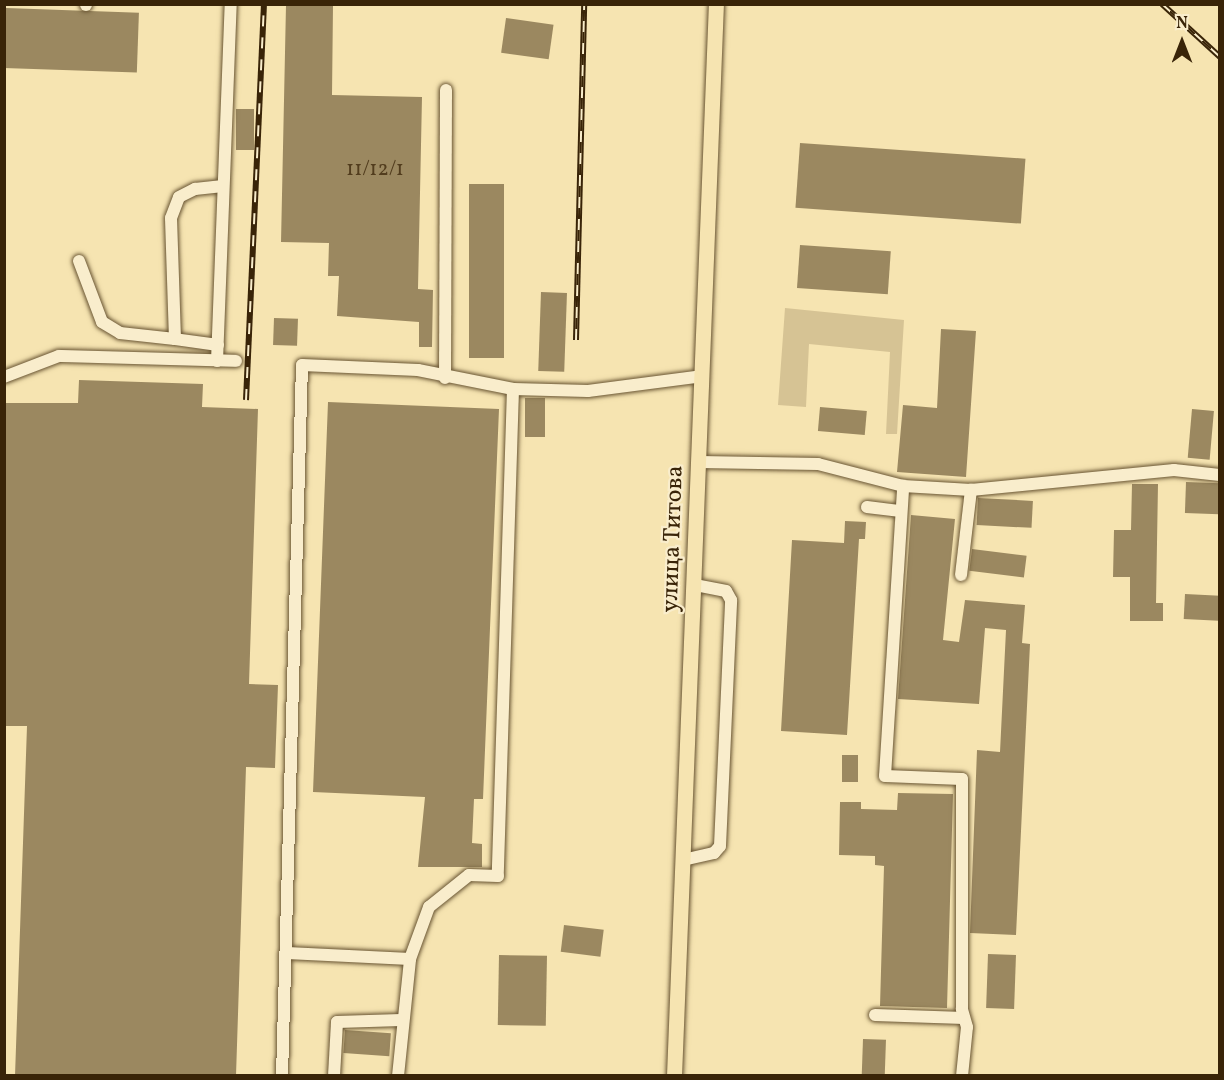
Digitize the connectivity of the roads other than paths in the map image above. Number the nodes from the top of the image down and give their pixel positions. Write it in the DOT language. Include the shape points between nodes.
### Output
graph roads {
  1 [pos="231,4"];
  2 [pos="716,4"];
  3 [pos="446,90"];
  4 [pos="223,186"];
  5 [pos="79,261"];
  6 [pos="175,339"];
  7 [pos="218,345"];
  8 [pos="217,361"];
  9 [pos="236,361"];
  10 [pos="703,376"];
  11 [pos="4,377"];
  12 [pos="445,378"];
  13 [pos="513,389"];
  14 [pos="700,462"];
  15 [pos="1220,475"];
  16 [pos="903,486"];
  17 [pos="971,490"];
  18 [pos="867,507"];
  19 [pos="902,511"];
  20 [pos="961,575"];
  21 [pos="695,585"];
  22 [pos="683,860"];
  23 [pos="287,953"];
  24 [pos="410,959"];
  25 [pos="875,1015"];
  26 [pos="964,1018"];
  27 [pos="401,1020"];
  28 [pos="282,1076"];
  29 [pos="334,1076"];
  30 [pos="398,1076"];
  31 [pos="674,1076"];
  32 [pos="962,1076"];
  1 -- 4 [label="lane"];
  2 -- 10 [label="main road, улица Титова"];
  3 -- 12 [label="lane"];
  4 -- 6 [label="lane" via="179,197 171,218"];
  4 -- 7 [label="lane"];
  5 -- 6 [label="lane" via="102,322 120,333"];
  6 -- 7 [label="lane"];
  7 -- 8 [label="lane"];
  8 -- 9 [label="lane"];
  8 -- 11 [label="lane" via="59,356"];
  10 -- 13 [label="lane" via="588,391"];
  10 -- 14 [label="main road, улица Титова"];
  12 -- 13 [label="lane"];
  12 -- 23 [label="lane" via="418,370 302,365"];
  13 -- 24 [label="lane" via="498,876 470,875 429,907"];
  14 -- 16 [label="lane" via="818,464"];
  14 -- 21 [label="main road, улица Титова"];
  15 -- 17 [label="lane" via="1164,471"];
  16 -- 17 [label="lane"];
  16 -- 19 [label="lane"];
  17 -- 20 [label="lane"];
  18 -- 19 [label="lane"];
  19 -- 26 [label="lane" via="885,776 962,779"];
  21 -- 22 [label="main road, улица Титова"];
  21 -- 22 [label="lane" via="726,591 731,600 721,835 714,853"];
  22 -- 31 [label="main road, улица Титова"];
  23 -- 24 [label="lane"];
  23 -- 28 [label="lane"];
  24 -- 27 [label="lane"];
  25 -- 26 [label="lane"];
  26 -- 32 [label="lane"];
  27 -- 29 [label="lane" via="338,1022"];
  27 -- 30 [label="lane"];
}
